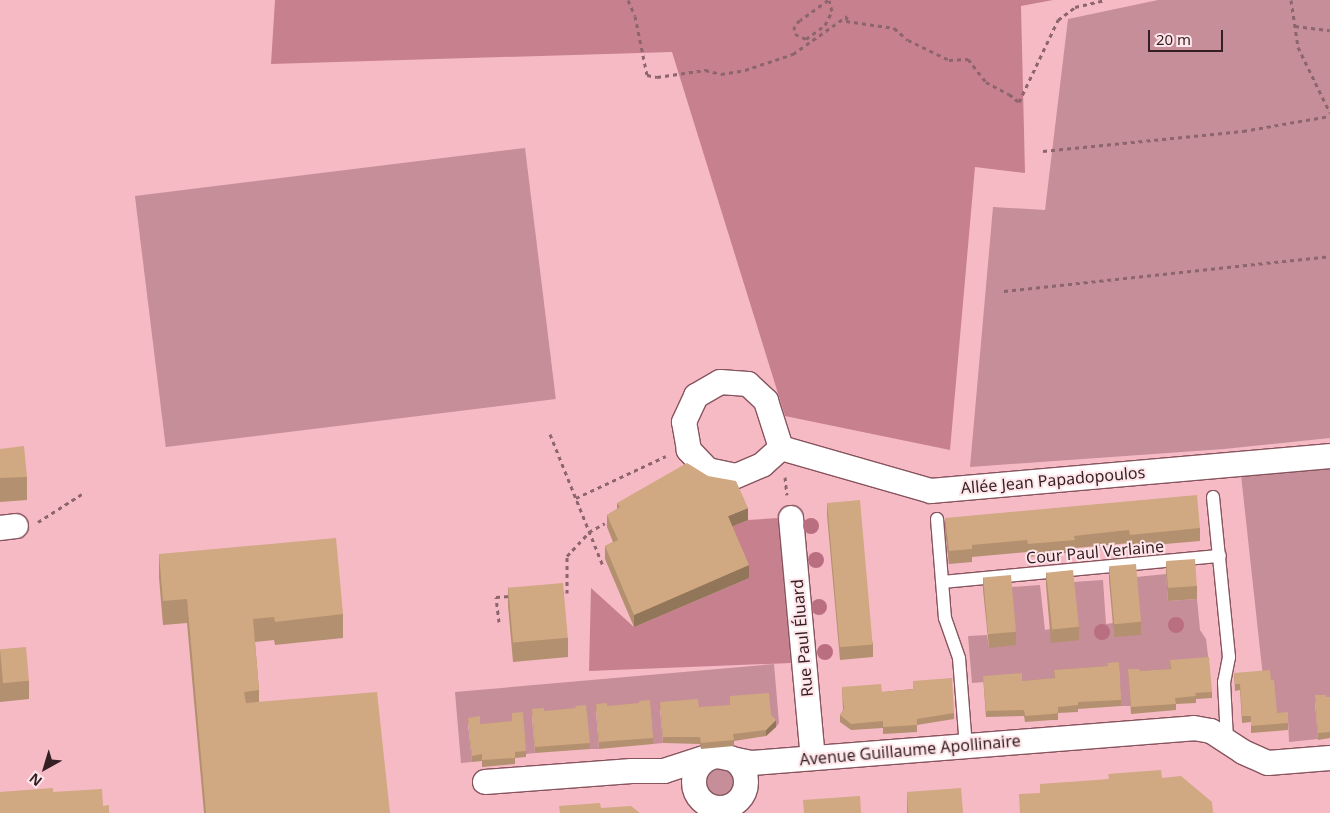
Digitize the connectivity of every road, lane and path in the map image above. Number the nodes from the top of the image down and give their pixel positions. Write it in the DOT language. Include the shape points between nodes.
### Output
graph roads {
  1 [pos="628,0"];
  2 [pos="829,0"];
  3 [pos="1105,0"];
  4 [pos="1291,0"];
  5 [pos="1295,26"];
  6 [pos="1330,30"];
  7 [pos="1330,114"];
  8 [pos="1043,151"];
  9 [pos="1330,256"];
  10 [pos="1004,291"];
  11 [pos="550,434"];
  12 [pos="781,448"];
  13 [pos="669,454"];
  14 [pos="1330,456"];
  15 [pos="82,494"];
  16 [pos="1213,497"];
  17 [pos="576,498"];
  18 [pos="791,518"];
  19 [pos="937,520"];
  20 [pos="605,523"];
  21 [pos="8,527"];
  22 [pos="589,532"];
  23 [pos="1220,556"];
  24 [pos="603,566"];
  25 [pos="944,582"];
  26 [pos="558,593"];
  27 [pos="514,596"];
  28 [pos="499,622"];
  29 [pos="1227,739"];
  30 [pos="966,746"];
  31 [pos="725,756"];
  32 [pos="813,758"];
  33 [pos="1330,758"];
  34 [pos="664,771"];
  35 [pos="486,782"];
  36 [pos="694,788"];
  37 [pos="723,811"];
  1 -- 3 [label="path" via="635,16 646,75 657,78 705,70 720,74 745,70 793,54 847,16 846,21 894,28 908,40 949,60 968,60 986,82 1020,102 1058,20 1075,7"];
  2 -- 2 [label="path" via="800,20 794,26 795,34 806,39 825,25 832,11"];
  4 -- 5 [label="path"];
  5 -- 6 [label="path"];
  5 -- 7 [label="path" via="1298,47"];
  7 -- 8 [label="path" via="1243,131"];
  9 -- 10 [label="path"];
  11 -- 17 [label="path"];
  12 -- 14 [label="street, Allée Jean Papadopoulos" via="931,491"];
  12 -- 18 [label="path"];
  13 -- 17 [label="path"];
  15 -- 21 [label="path" via="29,527"];
  16 -- 23 [label="lane"];
  17 -- 22 [label="path"];
  18 -- 32 [label="street, Rue Paul Éluard"];
  19 -- 25 [label="lane"];
  20 -- 22 [label="path"];
  22 -- 24 [label="path"];
  22 -- 26 [label="path" via="567,556 567,593"];
  23 -- 25 [label="lane, Cour Paul Verlaine"];
  23 -- 29 [label="lane" via="1229,657 1224,682"];
  25 -- 30 [label="lane" via="945,618 959,658"];
  27 -- 28 [label="path" via="496,597"];
  29 -- 30 [label="street, Avenue Guillaume Apollinaire" via="1211,731 1194,728"];
  29 -- 33 [label="street, Avenue Guillaume Apollinaire" via="1243,752 1268,763"];
  30 -- 32 [label="street, Avenue Guillaume Apollinaire"];
  31 -- 32 [label="street, Avenue Guillaume Apollinaire" via="752,764"];
  31 -- 34 [label="street, Avenue Guillaume Apollinaire" via="713,755"];
  31 -- 36 [label="street" via="710,759 698,768"];
  31 -- 37 [label="street" via="742,767 746,787 742,797"];
  34 -- 35 [label="street, Avenue Guillaume Apollinaire"];
  34 -- 36 [label="street"];
  36 -- 37 [label="street" via="706,805"];
}
